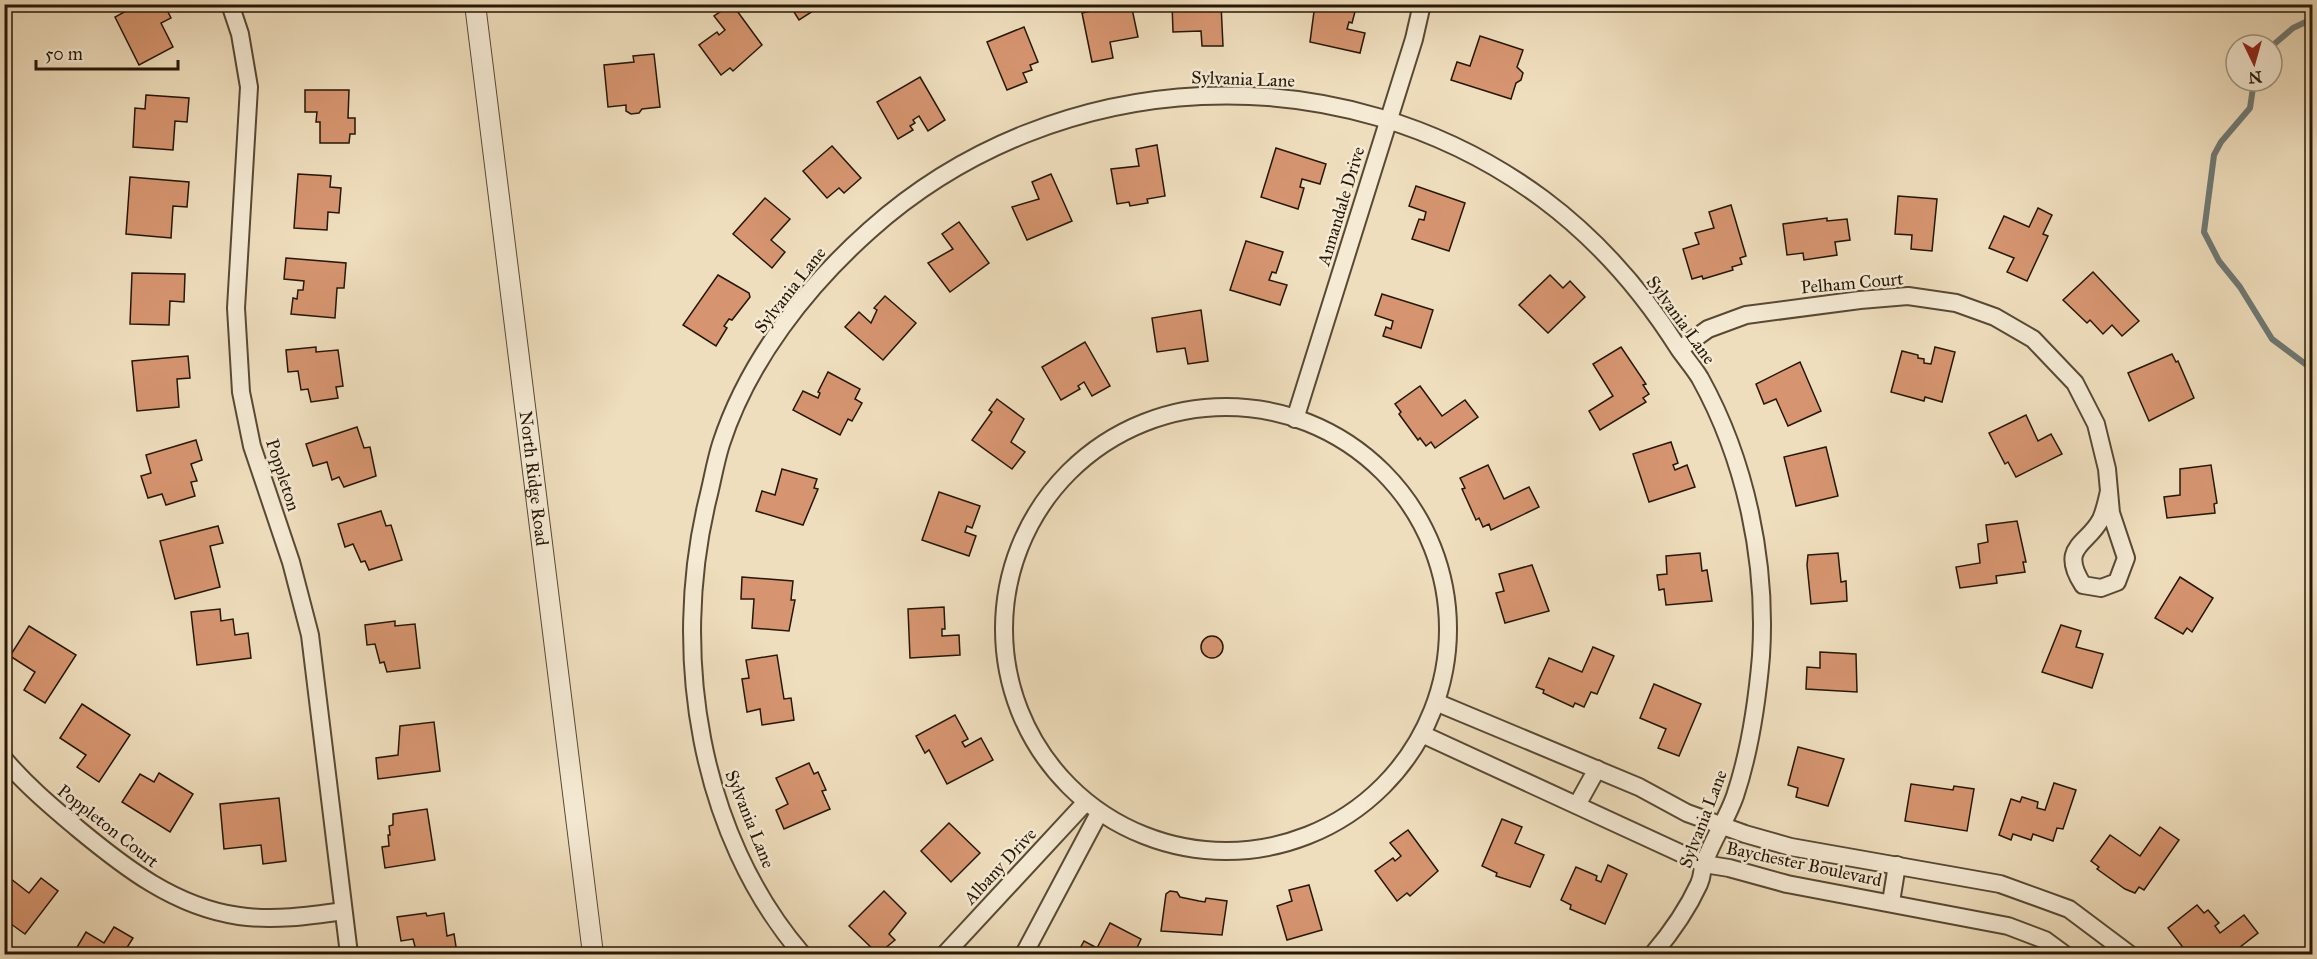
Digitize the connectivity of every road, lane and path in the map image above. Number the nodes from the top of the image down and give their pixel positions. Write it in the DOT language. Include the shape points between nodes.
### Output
graph roads {
  1 [pos="230,4"];
  2 [pos="475,4"];
  3 [pos="1422,4"];
  4 [pos="1389,119"];
  5 [pos="1680,349"];
  6 [pos="1295,419"];
  7 [pos="2109,491"];
  8 [pos="1438,703"];
  9 [pos="1424,735"];
  10 [pos="4,759"];
  11 [pos="1598,769"];
  12 [pos="1085,803"];
  13 [pos="1577,805"];
  14 [pos="1098,815"];
  15 [pos="1720,825"];
  16 [pos="1703,864"];
  17 [pos="1898,865"];
  18 [pos="1892,902"];
  19 [pos="343,911"];
  20 [pos="349,954"];
  21 [pos="593,954"];
  22 [pos="802,954"];
  23 [pos="945,954"];
  24 [pos="1024,954"];
  25 [pos="1653,954"];
  26 [pos="2064,954"];
  27 [pos="2130,954"];
  1 -- 19 [label="street, Poppleton" via="245,56 249,87 236,308 241,392 252,446 291,562 310,635"];
  2 -- 21 [label="street, North Ridge Road"];
  3 -- 4 [label="street, Annandale Drive"];
  4 -- 5 [label="street, Sylvania Lane" via="1480,159 1545,200 1612,259"];
  4 -- 6 [label="street, Annandale Drive"];
  4 -- 22 [label="street, Sylvania Lane" via="1306,100 1227,94 1156,98 1064,118 976,155 902,201 833,263 780,328 749,381 722,441 695,570 693,662 710,778 744,865 787,937"];
  5 -- 7 [label="street, Pelham Court" via="1708,329 1770,310 1908,296 1956,303 1995,317 2033,339 2075,383 2096,424"];
  5 -- 15 [label="street, Sylvania Lane" via="1698,375 1734,455 1760,579 1761,644 1752,727 1733,802"];
  6 -- 8 [label="street" via="1340,438 1366,456 1390,478 1424,526 1442,574 1449,617 1448,654"];
  6 -- 12 [label="street" via="1245,409 1194,410 1144,422 1099,446 1060,479 1030,520 1011,567 1002,617 1005,668 1020,717 1045,761"];
  7 -- 7 [label="street, Pelham Court" via="2111,513 2126,558 2117,582 2101,588 2083,585 2075,573 2078,543 2100,520"];
  8 -- 9 [label="street"];
  8 -- 11 [label="street, Baychester Boulevard"];
  9 -- 13 [label="street, Baychester Boulevard"];
  9 -- 14 [label="street" via="1401,770 1367,798 1333,822 1294,839 1254,848 1212,850 1170,844"];
  10 -- 19 [label="street, Poppleton Court" via="26,785 124,867 184,899 240,916 305,916"];
  11 -- 13 [label="street"];
  11 -- 15 [label="street, Baychester Boulevard"];
  12 -- 14 [label="street"];
  12 -- 23 [label="street, Albany Drive"];
  13 -- 16 [label="street, Baychester Boulevard"];
  14 -- 24 [label="street"];
  15 -- 16 [label="street, Sylvania Lane"];
  15 -- 17 [label="street, Baychester Boulevard" via="1791,847"];
  16 -- 18 [label="street, Baychester Boulevard" via="1787,884"];
  16 -- 25 [label="street, Sylvania Lane" via="1701,881"];
  17 -- 18 [label="street, Baychester Boulevard"];
  17 -- 27 [label="street, Baychester Boulevard" via="2000,884 2069,909"];
  18 -- 26 [label="street, Baychester Boulevard" via="2008,926 2045,940"];
  19 -- 20 [label="street, Poppleton"];
}
